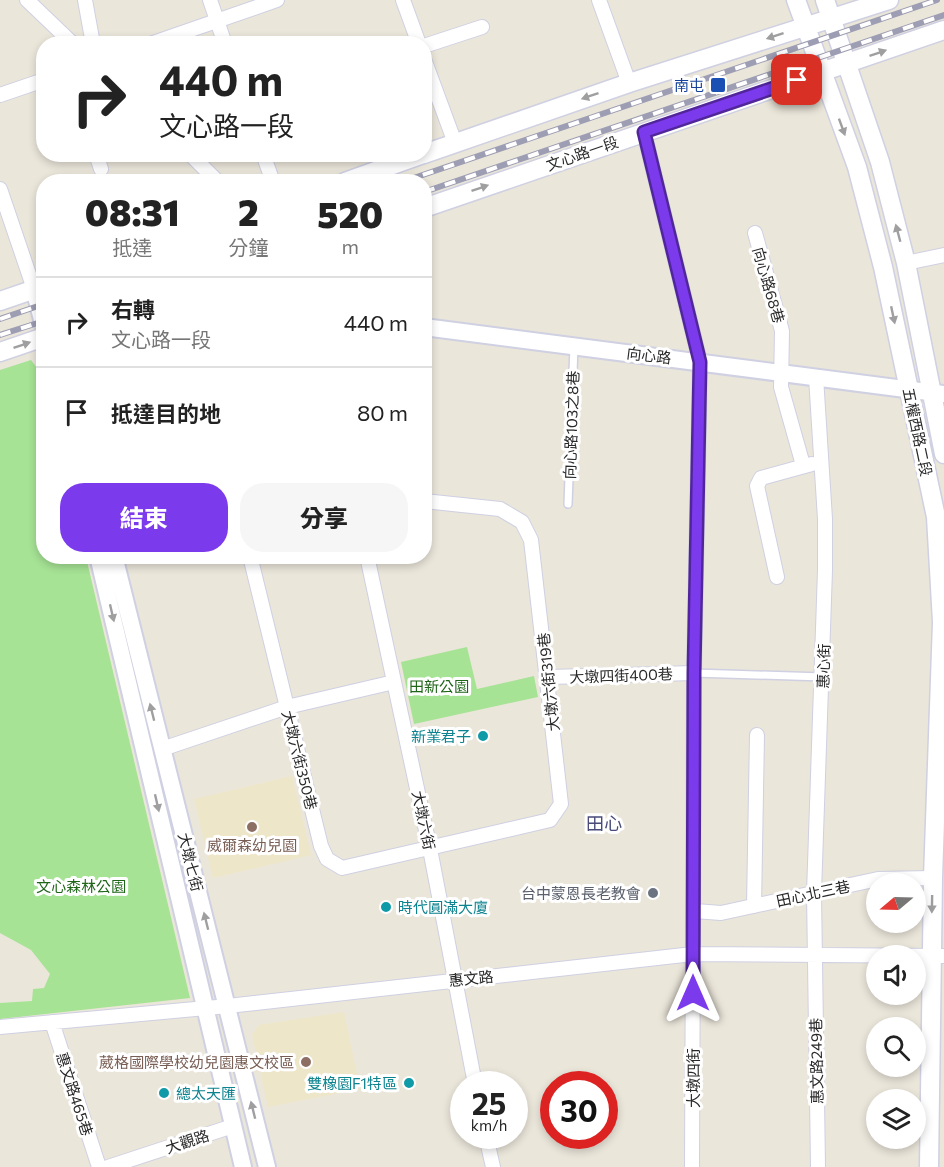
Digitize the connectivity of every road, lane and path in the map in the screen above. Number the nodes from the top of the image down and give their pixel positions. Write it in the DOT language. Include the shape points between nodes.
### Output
graph roads {
  1 [pos="27,0"];
  2 [pos="85,0"];
  3 [pos="210,0"];
  4 [pos="277,0"];
  5 [pos="403,0"];
  6 [pos="599,0"];
  7 [pos="796,0"];
  8 [pos="825,0"];
  9 [pos="889,0"];
  10 [pos="831,18"];
  11 [pos="217,21"];
  12 [pos="806,26"];
  13 [pos="482,27"];
  14 [pos="944,30"];
  15 [pos="65,36"];
  16 [pos="92,36"];
  17 [pos="173,36"];
  18 [pos="222,36"];
  19 [pos="416,36"];
  20 [pos="432,43"];
  21 [pos="848,63"];
  22 [pos="823,72"];
  23 [pos="432,81"];
  24 [pos="36,83"];
  25 [pos="629,83"];
  26 [pos="0,95"];
  27 [pos="644,132"];
  28 [pos="455,143"];
  29 [pos="432,151"];
  30 [pos="98,162"];
  31 [pos="198,162"];
  32 [pos="401,162"];
  33 [pos="100,169"];
  34 [pos="210,174"];
  35 [pos="368,174"];
  36 [pos="0,189"];
  37 [pos="432,204"];
  38 [pos="755,233"];
  39 [pos="944,255"];
  40 [pos="906,263"];
  41 [pos="36,284"];
  42 [pos="36,295"];
  43 [pos="0,301"];
  44 [pos="432,328"];
  45 [pos="36,340"];
  46 [pos="574,346"];
  47 [pos="0,352"];
  48 [pos="700,362"];
  49 [pos="782,373"];
  50 [pos="816,377"];
  51 [pos="908,388"];
  52 [pos="937,393"];
  53 [pos="944,454"];
  54 [pos="820,463"];
  55 [pos="803,465"];
  56 [pos="432,502"];
  57 [pos="568,504"];
  58 [pos="100,564"];
  59 [pos="116,564"];
  60 [pos="252,564"];
  61 [pos="370,564"];
  62 [pos="777,577"];
  63 [pos="694,673"];
  64 [pos="549,677"];
  65 [pos="823,677"];
  66 [pos="394,682"];
  67 [pos="287,707"];
  68 [pos="757,735"];
  69 [pos="162,749"];
  70 [pos="430,849"];
  71 [pos="933,878"];
  72 [pos="814,893"];
  73 [pos="754,906"];
  74 [pos="694,911"];
  75 [pos="693,954"];
  76 [pos="814,955"];
  77 [pos="938,955"];
  78 [pos="453,980"];
  79 [pos="228,1006"];
  80 [pos="206,1008"];
  81 [pos="52,1022"];
  82 [pos="0,1027"];
  83 [pos="472,1071"];
  84 [pos="233,1126"];
  85 [pos="489,1149"];
  86 [pos="99,1167"];
  87 [pos="108,1167"];
  88 [pos="243,1167"];
  89 [pos="267,1167"];
  90 [pos="493,1167"];
  91 [pos="692,1167"];
  92 [pos="818,1167"];
  93 [pos="929,1167"];
  1 -- 15 [label="street"];
  2 -- 16 [label="street"];
  3 -- 11 [label="street"];
  4 -- 11 [label="street"];
  5 -- 19 [label="street"];
  6 -- 25 [label="street"];
  7 -- 12 [label="main road, 五權西路二段"];
  8 -- 10 [label="main road, 五權西路二段"];
  9 -- 10 [label="main road"];
  10 -- 12 [label="main road"];
  10 -- 21 [label="main road, 五權西路二段"];
  11 -- 17 [label="street"];
  11 -- 18 [label="street"];
  12 -- 22 [label="main road, 五權西路二段"];
  12 -- 25 [label="main road, one-way"];
  13 -- 20 [label="street"];
  21 -- 14 [label="main road, 文心路一段, one-way"];
  21 -- 22 [label="main road, 文心路一段"];
  40 -- 21 [label="main road, 五權西路二段, one-way" via="880,162"];
  22 -- 27 [label="main road, 文心路一段"];
  22 -- 51 [label="main road, 五權西路二段, one-way" via="857,167"];
  23 -- 28 [label="street"];
  24 -- 26 [label="street"];
  25 -- 28 [label="main road, one-way"];
  37 -- 27 [label="main road, 文心路一段, one-way"];
  27 -- 48 [label="street, 大墩四街"];
  28 -- 29 [label="main road"];
  30 -- 33 [label="street"];
  31 -- 34 [label="street"];
  32 -- 35 [label="main road"];
  36 -- 41 [label="street"];
  38 -- 49 [label="street, 向心路68巷" via="782,331"];
  39 -- 40 [label="street"];
  40 -- 52 [label="main road, 五權西路二段"];
  42 -- 43 [label="main road"];
  44 -- 46 [label="street, 向心路"];
  47 -- 45 [label="main road, one-way"];
  46 -- 48 [label="street, 向心路"];
  46 -- 57 [label="lane, 向心路103之8巷"];
  48 -- 49 [label="street, 向心路"];
  48 -- 63 [label="street, 大墩四街"];
  49 -- 50 [label="street, 向心路"];
  49 -- 55 [label="street" via="781,387"];
  50 -- 51 [label="street, 向心路"];
  50 -- 54 [label="street, 惠心街"];
  51 -- 52 [label="street, 向心路"];
  51 -- 71 [label="main road, 五權西路二段" via="940,553 942,622"];
  52 -- 53 [label="main road, 五權西路二段"];
  54 -- 55 [label="street"];
  54 -- 65 [label="street, 惠心街" via="825,519"];
  55 -- 62 [label="street" via="761,478 757,486"];
  56 -- 64 [label="street, 大墩六街319巷" via="500,509 522,522 531,540"];
  58 -- 80 [label="street, 大墩七街, one-way"];
  69 -- 59 [label="street, 大墩七街, one-way"];
  60 -- 67 [label="street, 大墩六街350巷"];
  61 -- 66 [label="street, 大墩六街"];
  63 -- 64 [label="street, 大墩四街400巷"];
  63 -- 65 [label="lane"];
  63 -- 74 [label="street, 大墩四街"];
  64 -- 70 [label="street, 大墩六街319巷" via="561,804 550,820"];
  65 -- 72 [label="street, 惠心街"];
  66 -- 67 [label="street"];
  66 -- 70 [label="street, 大墩六街"];
  67 -- 69 [label="street"];
  67 -- 70 [label="street, 大墩六街350巷" via="327,859 342,868"];
  68 -- 73 [label="street"];
  79 -- 69 [label="street, 大墩七街, one-way"];
  70 -- 78 [label="street, 大墩六街"];
  71 -- 72 [label="street, 田心北三巷" via="878,879"];
  71 -- 77 [label="main road, 五權西路二段, one-way"];
  72 -- 73 [label="street, 田心北三巷"];
  72 -- 76 [label="street, 惠心街"];
  73 -- 74 [label="street, 田心北三巷" via="721,913"];
  74 -- 75 [label="street, 大墩四街"];
  75 -- 76 [label="street, 惠文路"];
  75 -- 78 [label="street, 惠文路"];
  75 -- 91 [label="street, 大墩四街"];
  76 -- 77 [label="street, 惠文路"];
  76 -- 92 [label="street, 惠文路249巷"];
  77 -- 93 [label="main road, 五權西路二段"];
  78 -- 79 [label="street, 惠文路"];
  78 -- 83 [label="street, 大墩六街"];
  79 -- 80 [label="street, 惠文路"];
  89 -- 79 [label="street, 大墩七街, one-way"];
  80 -- 81 [label="street, 惠文路"];
  80 -- 84 [label="street, 大墩七街"];
  81 -- 82 [label="street, 惠文路"];
  81 -- 86 [label="street, 惠文路465巷"];
  84 -- 87 [label="street, 大觀路"];
  84 -- 88 [label="street, 大墩七街"];
  85 -- 90 [label="street"];
}
